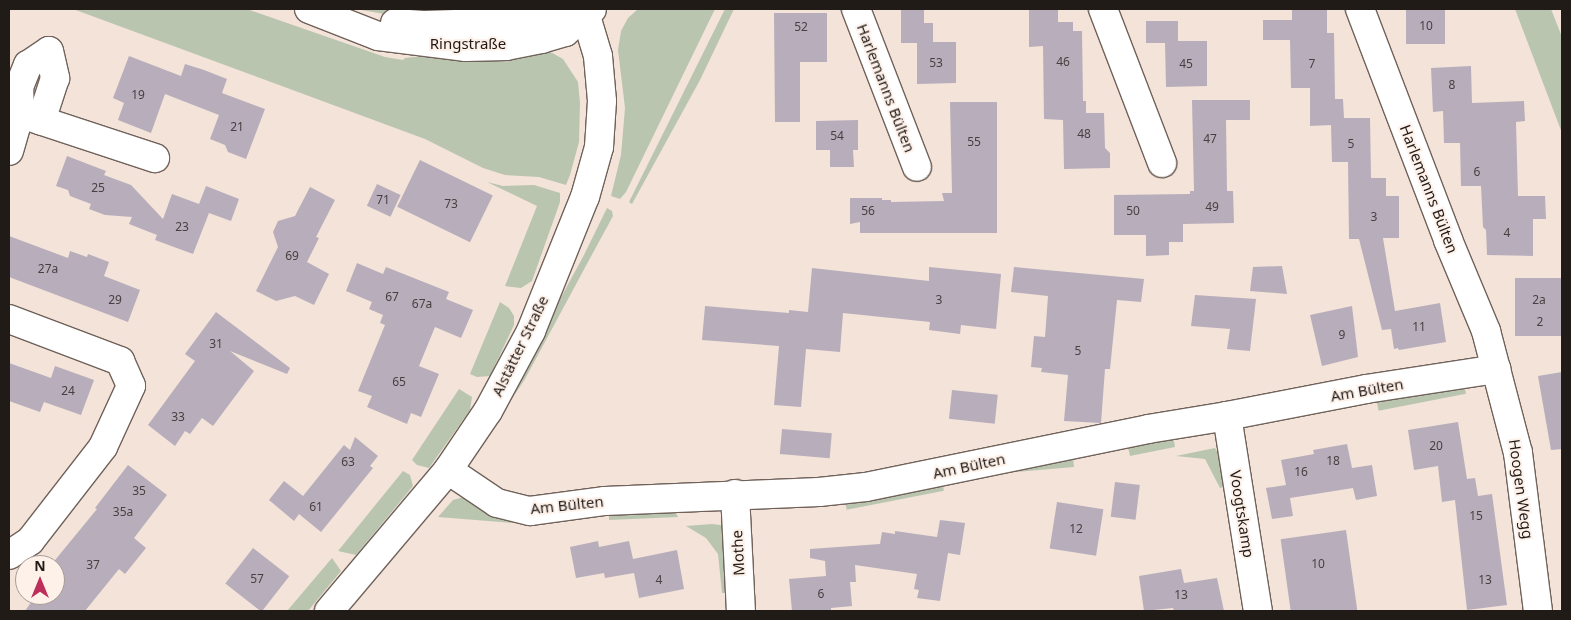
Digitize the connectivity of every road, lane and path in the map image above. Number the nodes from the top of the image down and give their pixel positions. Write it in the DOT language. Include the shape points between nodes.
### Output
graph roads {
  1 [pos="856,9"];
  2 [pos="1103,9"];
  3 [pos="1360,9"];
  4 [pos="589,11"];
  5 [pos="317,12"];
  6 [pos="9,150"];
  7 [pos="156,158"];
  8 [pos="1162,163"];
  9 [pos="917,167"];
  10 [pos="9,320"];
  11 [pos="1496,369"];
  12 [pos="1227,416"];
  13 [pos="448,470"];
  14 [pos="735,494"];
  15 [pos="9,555"];
  16 [pos="329,611"];
  17 [pos="741,611"];
  18 [pos="1258,611"];
  19 [pos="1538,611"];
  1 -- 9 [label="street, Harlemanns Bülten"];
  2 -- 8 [label="street"];
  3 -- 11 [label="street, Harlemanns Bülten" via="1486,331"];
  4 -- 5 [label="street, Ringstraße" via="483,23 426,25"];
  4 -- 13 [label="street, Alstätter Straße" via="602,100 599,146 585,197 531,331 488,411"];
  6 -- 7 [label="street" via="30,117"];
  10 -- 15 [label="street" via="120,361 131,386 103,447 30,541"];
  11 -- 12 [label="street, Am Bülten" via="1366,389"];
  11 -- 19 [label="street, Hoogen Wegg" via="1518,453"];
  12 -- 14 [label="street, Am Bülten" via="866,487"];
  12 -- 18 [label="street, Voogtskamp"];
  13 -- 14 [label="street, Am Bülten" via="497,503 530,511 605,501"];
  13 -- 16 [label="street, Alstätter Straße"];
  14 -- 17 [label="street, Mothe"];
}
